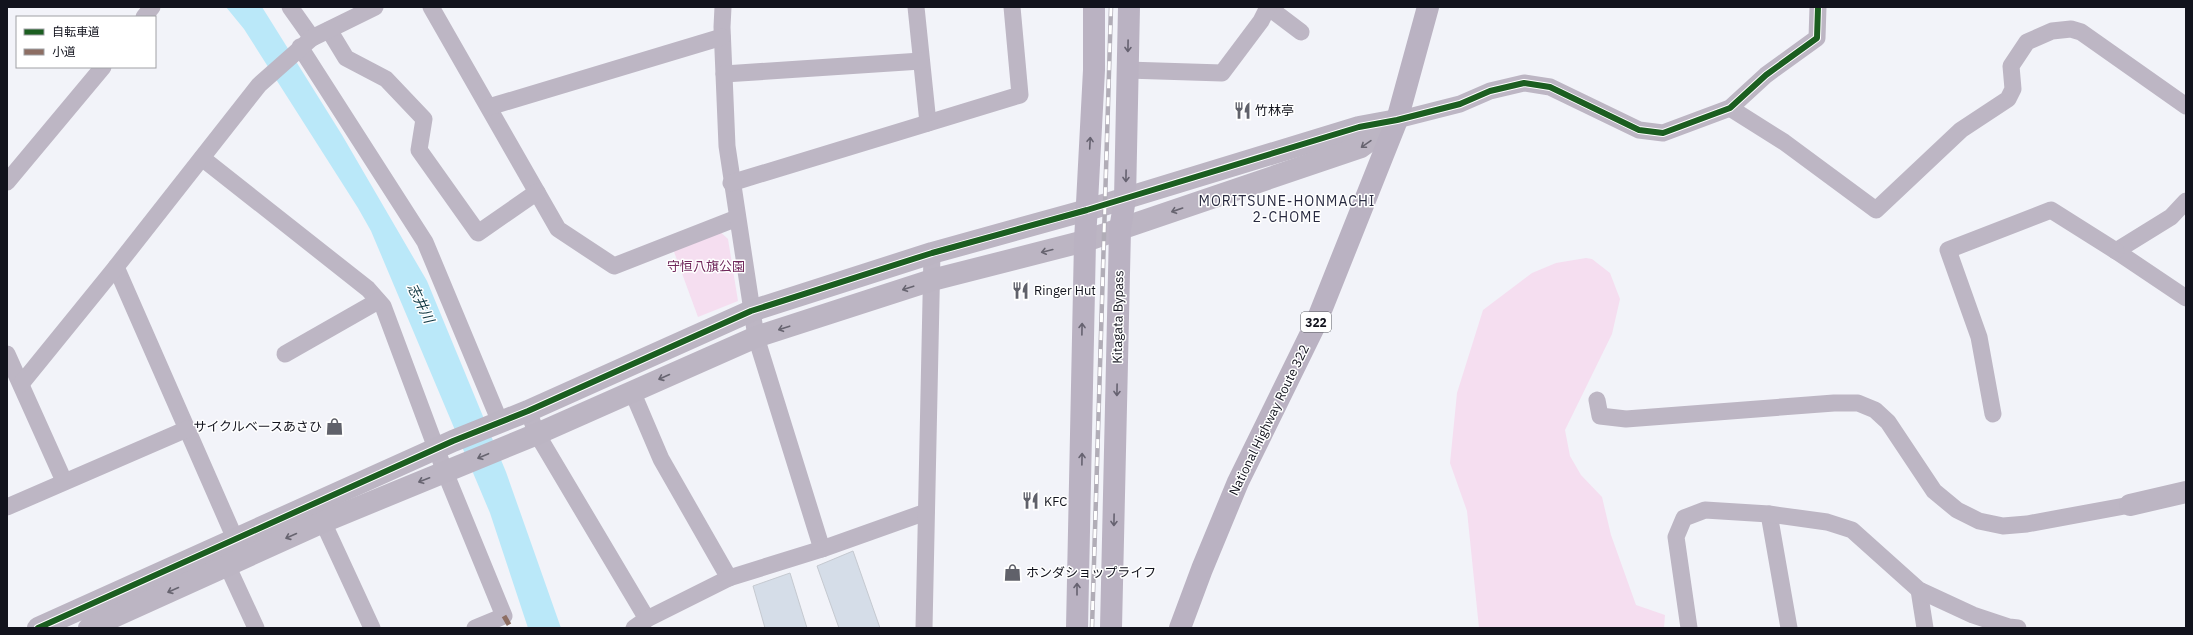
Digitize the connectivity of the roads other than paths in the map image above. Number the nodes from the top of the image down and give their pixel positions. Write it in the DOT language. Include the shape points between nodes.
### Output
graph roads {
  1 [pos="152,7"];
  2 [pos="290,7"];
  3 [pos="375,7"];
  4 [pos="431,7"];
  5 [pos="723,7"];
  6 [pos="916,7"];
  7 [pos="1012,7"];
  8 [pos="1094,7"];
  9 [pos="1129,7"];
  10 [pos="1268,7"];
  11 [pos="1428,7"];
  12 [pos="1818,7"];
  13 [pos="145,16"];
  14 [pos="329,30"];
  15 [pos="1301,32"];
  16 [pos="722,37"];
  17 [pos="306,42"];
  18 [pos="921,61"];
  19 [pos="101,68"];
  20 [pos="1127,70"];
  21 [pos="724,74"];
  22 [pos="2186,106"];
  23 [pos="489,108"];
  24 [pos="1730,108"];
  25 [pos="1397,120"];
  26 [pos="928,123"];
  27 [pos="202,158"];
  28 [pos="7,182"];
  29 [pos="731,183"];
  30 [pos="537,192"];
  31 [pos="1125,199"];
  32 [pos="2186,202"];
  33 [pos="1087,210"];
  34 [pos="737,218"];
  35 [pos="1120,229"];
  36 [pos="1085,241"];
  37 [pos="2116,251"];
  38 [pos="932,253"];
  39 [pos="116,267"];
  40 [pos="932,280"];
  41 [pos="2186,298"];
  42 [pos="378,301"];
  43 [pos="752,311"];
  44 [pos="756,337"];
  45 [pos="7,354"];
  46 [pos="285,354"];
  47 [pos="21,384"];
  48 [pos="632,392"];
  49 [pos="1597,400"];
  50 [pos="528,411"];
  51 [pos="1993,414"];
  52 [pos="496,424"];
  53 [pos="187,429"];
  54 [pos="537,434"];
  55 [pos="446,445"];
  56 [pos="453,469"];
  57 [pos="64,481"];
  58 [pos="2186,492"];
  59 [pos="2130,505"];
  60 [pos="7,507"];
  61 [pos="926,512"];
  62 [pos="1769,514"];
  63 [pos="323,522"];
  64 [pos="822,549"];
  65 [pos="236,554"];
  66 [pos="729,578"];
  67 [pos="1919,590"];
  68 [pos="640,623"];
  69 [pos="38,628"];
  70 [pos="89,628"];
  71 [pos="256,628"];
  72 [pos="372,628"];
  73 [pos="475,628"];
  74 [pos="924,628"];
  75 [pos="1077,628"];
  76 [pos="1111,628"];
  77 [pos="1180,628"];
  78 [pos="1690,628"];
  79 [pos="1788,628"];
  80 [pos="1925,628"];
  81 [pos="2018,628"];
  1 -- 13 [label="street"];
  2 -- 17 [label="street"];
  3 -- 14 [label="street"];
  4 -- 23 [label="street"];
  5 -- 16 [label="street"];
  6 -- 18 [label="street"];
  7 -- 26 [label="street" via="1020,95"];
  33 -- 8 [label="highway, one-way" via="1094,70"];
  9 -- 20 [label="highway, Kitagata Bypass, one-way"];
  10 -- 15 [label="street"];
  10 -- 20 [label="street" via="1261,21 1222,72"];
  11 -- 25 [label="highway, National Highway Route 322 / 322"];
  12 -- 24 [label="street" via="1818,38 1766,75"];
  14 -- 17 [label="street"];
  14 -- 30 [label="street" via="346,58 386,79 424,119 420,150 478,233"];
  16 -- 21 [label="street"];
  16 -- 23 [label="street"];
  17 -- 27 [label="street" via="259,86"];
  17 -- 52 [label="street" via="425,242"];
  18 -- 21 [label="street"];
  18 -- 26 [label="street"];
  19 -- 28 [label="street"];
  20 -- 31 [label="highway, Kitagata Bypass, one-way"];
  21 -- 29 [label="street"];
  22 -- 24 [label="street" via="2081,32 2070,29 2047,33 2027,42 2011,66 2013,89 2008,99 1961,130 1876,210 1784,142"];
  23 -- 30 [label="street"];
  24 -- 25 [label="street" via="1663,133 1649,133 1550,87 1524,83 1490,91 1460,104"];
  25 -- 31 [label="street" via="1359,127"];
  25 -- 35 [label="street, one-way" via="1361,147"];
  25 -- 77 [label="highway, National Highway Route 322 / 322" via="1316,323 1238,482"];
  26 -- 29 [label="street"];
  27 -- 39 [label="street"];
  27 -- 42 [label="street" via="368,289"];
  29 -- 34 [label="street"];
  30 -- 34 [label="street" via="558,229 614,266"];
  31 -- 33 [label="street"];
  31 -- 35 [label="highway, Kitagata Bypass"];
  32 -- 37 [label="street" via="2171,217"];
  33 -- 36 [label="highway"];
  33 -- 38 [label="street"];
  34 -- 43 [label="street"];
  35 -- 36 [label="street"];
  35 -- 76 [label="highway, Kitagata Bypass, one-way"];
  36 -- 40 [label="street, one-way"];
  75 -- 36 [label="highway, one-way"];
  37 -- 41 [label="street"];
  37 -- 51 [label="street" via="2050,210 1948,250 1979,337"];
  38 -- 40 [label="street"];
  38 -- 43 [label="street"];
  39 -- 47 [label="street"];
  39 -- 53 [label="street"];
  40 -- 44 [label="street, one-way"];
  40 -- 61 [label="street"];
  42 -- 46 [label="street"];
  42 -- 55 [label="street" via="383,306"];
  43 -- 44 [label="street"];
  43 -- 50 [label="street"];
  44 -- 48 [label="street, one-way"];
  44 -- 64 [label="street"];
  45 -- 47 [label="street"];
  47 -- 57 [label="street"];
  48 -- 54 [label="street"];
  48 -- 66 [label="street" via="661,459"];
  49 -- 59 [label="street" via="1600,416 1626,419 1858,403 1875,410 1888,422 1934,490 1956,510 1979,521 2003,526 2027,524"];
  50 -- 52 [label="street"];
  50 -- 54 [label="street"];
  52 -- 55 [label="street"];
  53 -- 57 [label="street"];
  53 -- 65 [label="street"];
  54 -- 56 [label="street, one-way"];
  54 -- 68 [label="street"];
  55 -- 56 [label="street"];
  55 -- 65 [label="street"];
  56 -- 63 [label="street, one-way"];
  56 -- 73 [label="street" via="504,616"];
  57 -- 60 [label="street"];
  58 -- 59 [label="street"];
  61 -- 64 [label="street"];
  61 -- 74 [label="street"];
  62 -- 67 [label="street" via="1827,522 1852,530"];
  62 -- 78 [label="street" via="1706,510 1684,518 1676,537"];
  62 -- 79 [label="street"];
  63 -- 65 [label="street, one-way"];
  63 -- 72 [label="street"];
  64 -- 66 [label="street"];
  65 -- 69 [label="street"];
  65 -- 70 [label="street, one-way"];
  65 -- 71 [label="street"];
  66 -- 68 [label="street"];
  67 -- 80 [label="street"];
  67 -- 81 [label="street" via="1973,615"];
}
